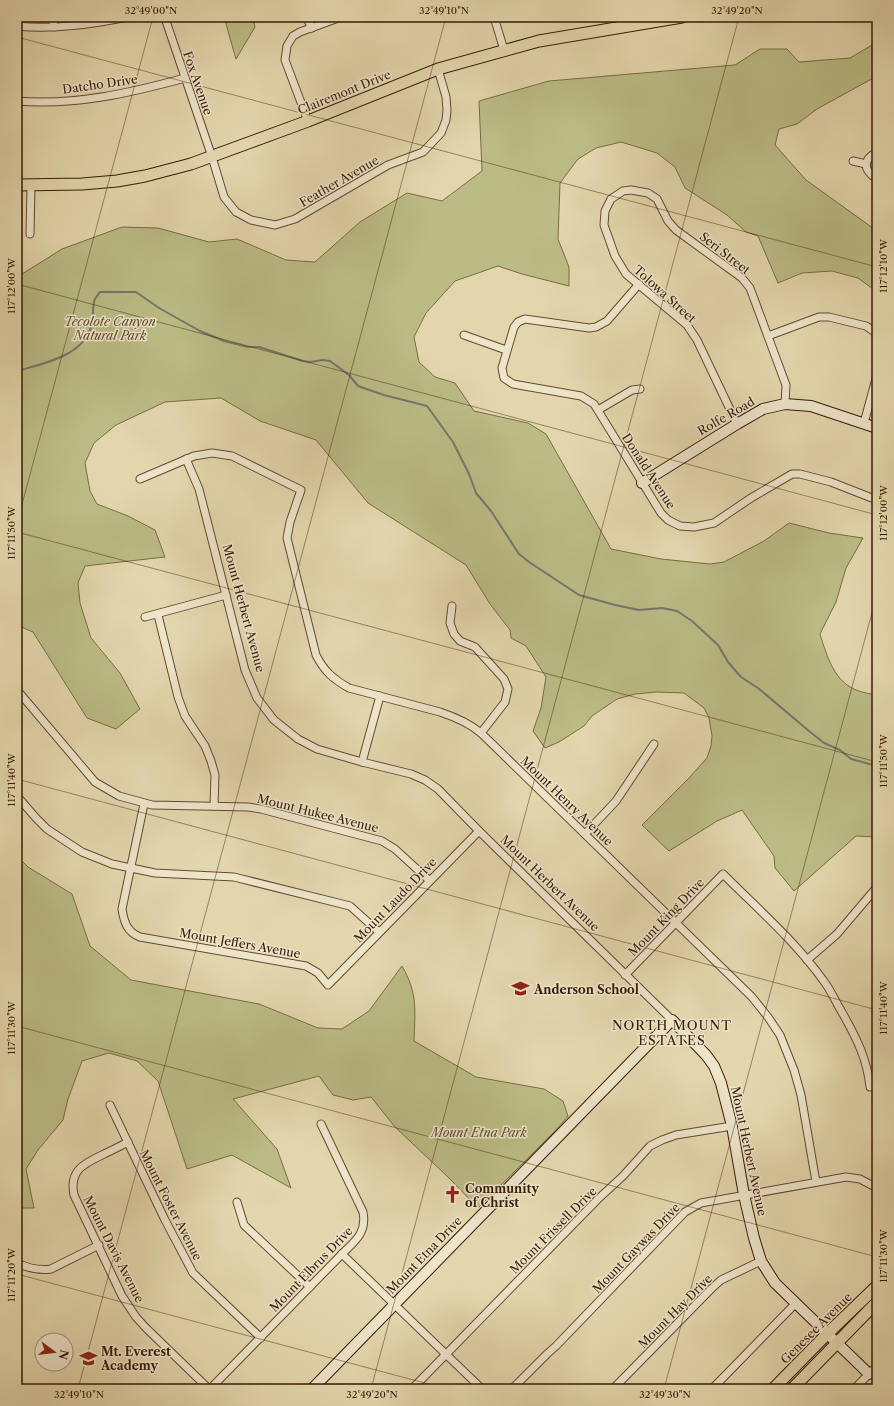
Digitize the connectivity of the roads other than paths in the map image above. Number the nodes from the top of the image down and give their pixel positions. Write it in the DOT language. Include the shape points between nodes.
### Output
graph roads {
  1 [pos="54,17"];
  2 [pos="128,17"];
  3 [pos="163,17"];
  4 [pos="306,17"];
  5 [pos="341,17"];
  6 [pos="494,17"];
  7 [pos="682,17"];
  8 [pos="17,26"];
  9 [pos="54,27"];
  10 [pos="312,28"];
  11 [pos="504,50"];
  12 [pos="438,69"];
  13 [pos="185,78"];
  14 [pos="17,101"];
  15 [pos="308,120"];
  16 [pos="877,152"];
  17 [pos="212,157"];
  18 [pos="853,161"];
  19 [pos="866,164"];
  20 [pos="877,179"];
  21 [pos="17,185"];
  22 [pos="31,186"];
  23 [pos="611,199"];
  24 [pos="30,234"];
  25 [pos="639,284"];
  26 [pos="464,335"];
  27 [pos="768,336"];
  28 [pos="877,337"];
  29 [pos="506,350"];
  30 [pos="877,375"];
  31 [pos="640,389"];
  32 [pos="785,404"];
  33 [pos="598,410"];
  34 [pos="864,423"];
  35 [pos="737,424"];
  36 [pos="877,428"];
  37 [pos="186,459"];
  38 [pos="140,479"];
  39 [pos="642,483"];
  40 [pos="877,500"];
  41 [pos="226,595"];
  42 [pos="452,606"];
  43 [pos="158,614"];
  44 [pos="145,617"];
  45 [pos="17,690"];
  46 [pos="380,696"];
  47 [pos="481,733"];
  48 [pos="654,744"];
  49 [pos="362,762"];
  50 [pos="17,796"];
  51 [pos="144,804"];
  52 [pos="214,806"];
  53 [pos="479,831"];
  54 [pos="585,834"];
  55 [pos="130,869"];
  56 [pos="430,881"];
  57 [pos="877,887"];
  58 [pos="676,923"];
  59 [pos="379,932"];
  60 [pos="807,960"];
  61 [pos="625,975"];
  62 [pos="328,985"];
  63 [pos="672,1020"];
  64 [pos="874,1087"];
  65 [pos="110,1105"];
  66 [pos="321,1124"];
  67 [pos="732,1126"];
  68 [pos="128,1142"];
  69 [pos="816,1182"];
  70 [pos="877,1188"];
  71 [pos="744,1195"];
  72 [pos="237,1202"];
  73 [pos="99,1246"];
  74 [pos="342,1254"];
  75 [pos="761,1261"];
  76 [pos="17,1263"];
  77 [pos="310,1286"];
  78 [pos="877,1286"];
  79 [pos="877,1302"];
  80 [pos="796,1303"];
  81 [pos="395,1304"];
  82 [pos="828,1333"];
  83 [pos="260,1338"];
  84 [pos="837,1342"];
  85 [pos="446,1355"];
  86 [pos="877,1366"];
  87 [pos="869,1374"];
  88 [pos="210,1389"];
  89 [pos="312,1389"];
  90 [pos="412,1389"];
  91 [pos="482,1389"];
  92 [pos="512,1389"];
  93 [pos="613,1389"];
  94 [pos="712,1389"];
  95 [pos="773,1389"];
  96 [pos="792,1389"];
  97 [pos="854,1389"];
  1 -- 9 [label="street"];
  2 -- 9 [label="street"];
  3 -- 13 [label="street, Fox Avenue"];
  4 -- 10 [label="street"];
  5 -- 10 [label="street"];
  6 -- 11 [label="street"];
  7 -- 11 [label="main road, Clairemont Drive" via="539,41"];
  8 -- 9 [label="street"];
  10 -- 15 [label="street" via="294,36 287,46 285,60"];
  11 -- 12 [label="main road, Clairemont Drive"];
  12 -- 15 [label="main road, Clairemont Drive"];
  12 -- 17 [label="street, Feather Avenue" via="446,97 446,120 441,133 423,152 388,165 295,218 275,225 251,220 236,212 224,198"];
  13 -- 14 [label="street, Datcho Drive" via="141,90 93,98 68,101"];
  13 -- 17 [label="street, Fox Avenue"];
  15 -- 17 [label="main road, Clairemont Drive"];
  16 -- 19 [label="street" via="869,156"];
  17 -- 22 [label="main road, Clairemont Drive" via="117,181"];
  18 -- 19 [label="street"];
  19 -- 20 [label="street" via="868,172"];
  21 -- 22 [label="main road, Clairemont Drive"];
  22 -- 24 [label="street"];
  23 -- 25 [label="street, Tolowa Street" via="605,211 606,231 615,256 626,274"];
  23 -- 27 [label="street, Seri Street" via="623,191 631,190 648,193 657,199 668,221 676,230 742,278 750,288"];
  25 -- 29 [label="street" via="607,321 596,327 524,319 514,327"];
  25 -- 35 [label="street, Tolowa Street" via="687,325 697,340"];
  26 -- 29 [label="street"];
  27 -- 28 [label="street" via="819,318 829,317 866,326 875,332"];
  27 -- 32 [label="street, Seri Street" via="786,385"];
  29 -- 33 [label="street, Donald Avenue" via="502,368 504,378 513,384 581,396 594,404"];
  30 -- 34 [label="street"];
  31 -- 33 [label="street" via="632,390"];
  32 -- 34 [label="street, Rolfe Road" via="811,406"];
  32 -- 35 [label="street, Rolfe Road" via="763,409"];
  33 -- 39 [label="street, Donald Avenue"];
  34 -- 36 [label="street, Rolfe Road"];
  35 -- 39 [label="street, Rolfe Road"];
  37 -- 38 [label="street"];
  37 -- 41 [label="street, Mount Herbert Avenue" via="199,489"];
  37 -- 46 [label="street, Mount Henry Avenue" via="212,453 232,456 301,490 287,538 316,655 326,672 335,680 349,688"];
  39 -- 40 [label="street, Donald Avenue" via="661,513 680,526 694,527 714,523 792,474 832,482"];
  41 -- 43 [label="street"];
  41 -- 49 [label="street, Mount Herbert Avenue" via="245,670 257,698 274,720 298,739 317,749"];
  42 -- 47 [label="street" via="450,623 454,634 460,641 475,647 504,679 508,689 505,702"];
  43 -- 44 [label="street"];
  43 -- 52 [label="street" via="178,697 185,716 205,746 211,761 215,775"];
  45 -- 51 [label="street, Mount Hukee Avenue" via="95,782 119,796"];
  46 -- 47 [label="street, Mount Henry Avenue" via="455,717"];
  46 -- 49 [label="street"];
  47 -- 54 [label="street, Mount Henry Avenue"];
  48 -- 54 [label="street" via="616,801"];
  49 -- 53 [label="street, Mount Herbert Avenue" via="425,780 438,789"];
  50 -- 55 [label="street" via="47,829 82,852"];
  51 -- 52 [label="street, Mount Hukee Avenue"];
  51 -- 55 [label="street"];
  52 -- 56 [label="street, Mount Hukee Avenue" via="261,809 382,841 395,849"];
  53 -- 56 [label="street, Mount Laudo Drive"];
  53 -- 61 [label="street, Mount Herbert Avenue"];
  54 -- 58 [label="street, Mount Henry Avenue"];
  55 -- 59 [label="street" via="155,873 234,877 350,906"];
  55 -- 62 [label="street, Mount Jeffers Avenue" via="122,909 124,923 132,934 306,966 318,973"];
  56 -- 59 [label="street, Mount Laudo Drive"];
  57 -- 60 [label="street" via="837,934"];
  58 -- 60 [label="street, Mount King Drive" via="723,874"];
  58 -- 61 [label="street, Mount King Drive"];
  58 -- 69 [label="street, Mount Henry Avenue" via="752,997 780,1035 799,1089"];
  59 -- 62 [label="street, Mount Laudo Drive"];
  60 -- 64 [label="street" via="824,981 856,1038"];
  61 -- 63 [label="street, Mount Herbert Avenue"];
  63 -- 67 [label="street, Mount Herbert Avenue" via="714,1066 722,1083"];
  63 -- 81 [label="street, Mount Etna Drive"];
  65 -- 68 [label="street, Mount Foster Avenue"];
  66 -- 74 [label="street, Mount Elbrus Drive" via="363,1212 363,1230"];
  67 -- 71 [label="street, Mount Herbert Avenue"];
  67 -- 85 [label="street, Mount Frissell Drive" via="676,1135 650,1146"];
  68 -- 73 [label="street, Mount Davis Avenue" via="85,1163 78,1169 73,1180 74,1195"];
  68 -- 83 [label="street, Mount Foster Avenue" via="193,1273"];
  69 -- 70 [label="street, Mount Gaywas Drive" via="846,1177 860,1179"];
  69 -- 71 [label="street, Mount Gaywas Drive"];
  71 -- 75 [label="street, Mount Herbert Avenue"];
  71 -- 92 [label="street, Mount Gaywas Drive" via="701,1203 685,1212"];
  72 -- 77 [label="street" via="244,1225"];
  73 -- 76 [label="street" via="51,1269 28,1268"];
  73 -- 88 [label="street, Mount Davis Avenue" via="122,1296 136,1317"];
  74 -- 77 [label="street, Mount Elbrus Drive"];
  74 -- 81 [label="street"];
  75 -- 80 [label="street, Mount Herbert Avenue" via="775,1283"];
  75 -- 93 [label="street, Mount Hay Drive" via="721,1280 711,1288"];
  77 -- 83 [label="street, Mount Elbrus Drive"];
  78 -- 82 [label="main road, Genesee Avenue"];
  79 -- 84 [label="main road, Genesee Avenue"];
  80 -- 82 [label="street, Mount Herbert Avenue"];
  80 -- 94 [label="street"];
  81 -- 85 [label="street"];
  81 -- 89 [label="street, Mount Etna Drive"];
  82 -- 84 [label="street, Mount Herbert Avenue"];
  82 -- 95 [label="main road, Genesee Avenue"];
  83 -- 88 [label="street, Mount Elbrus Drive"];
  84 -- 87 [label="street, Mount Herbert Avenue"];
  84 -- 96 [label="main road, Genesee Avenue"];
  85 -- 90 [label="street, Mount Frissell Drive"];
  85 -- 91 [label="street"];
  86 -- 87 [label="street"];
  87 -- 97 [label="street"];
}
